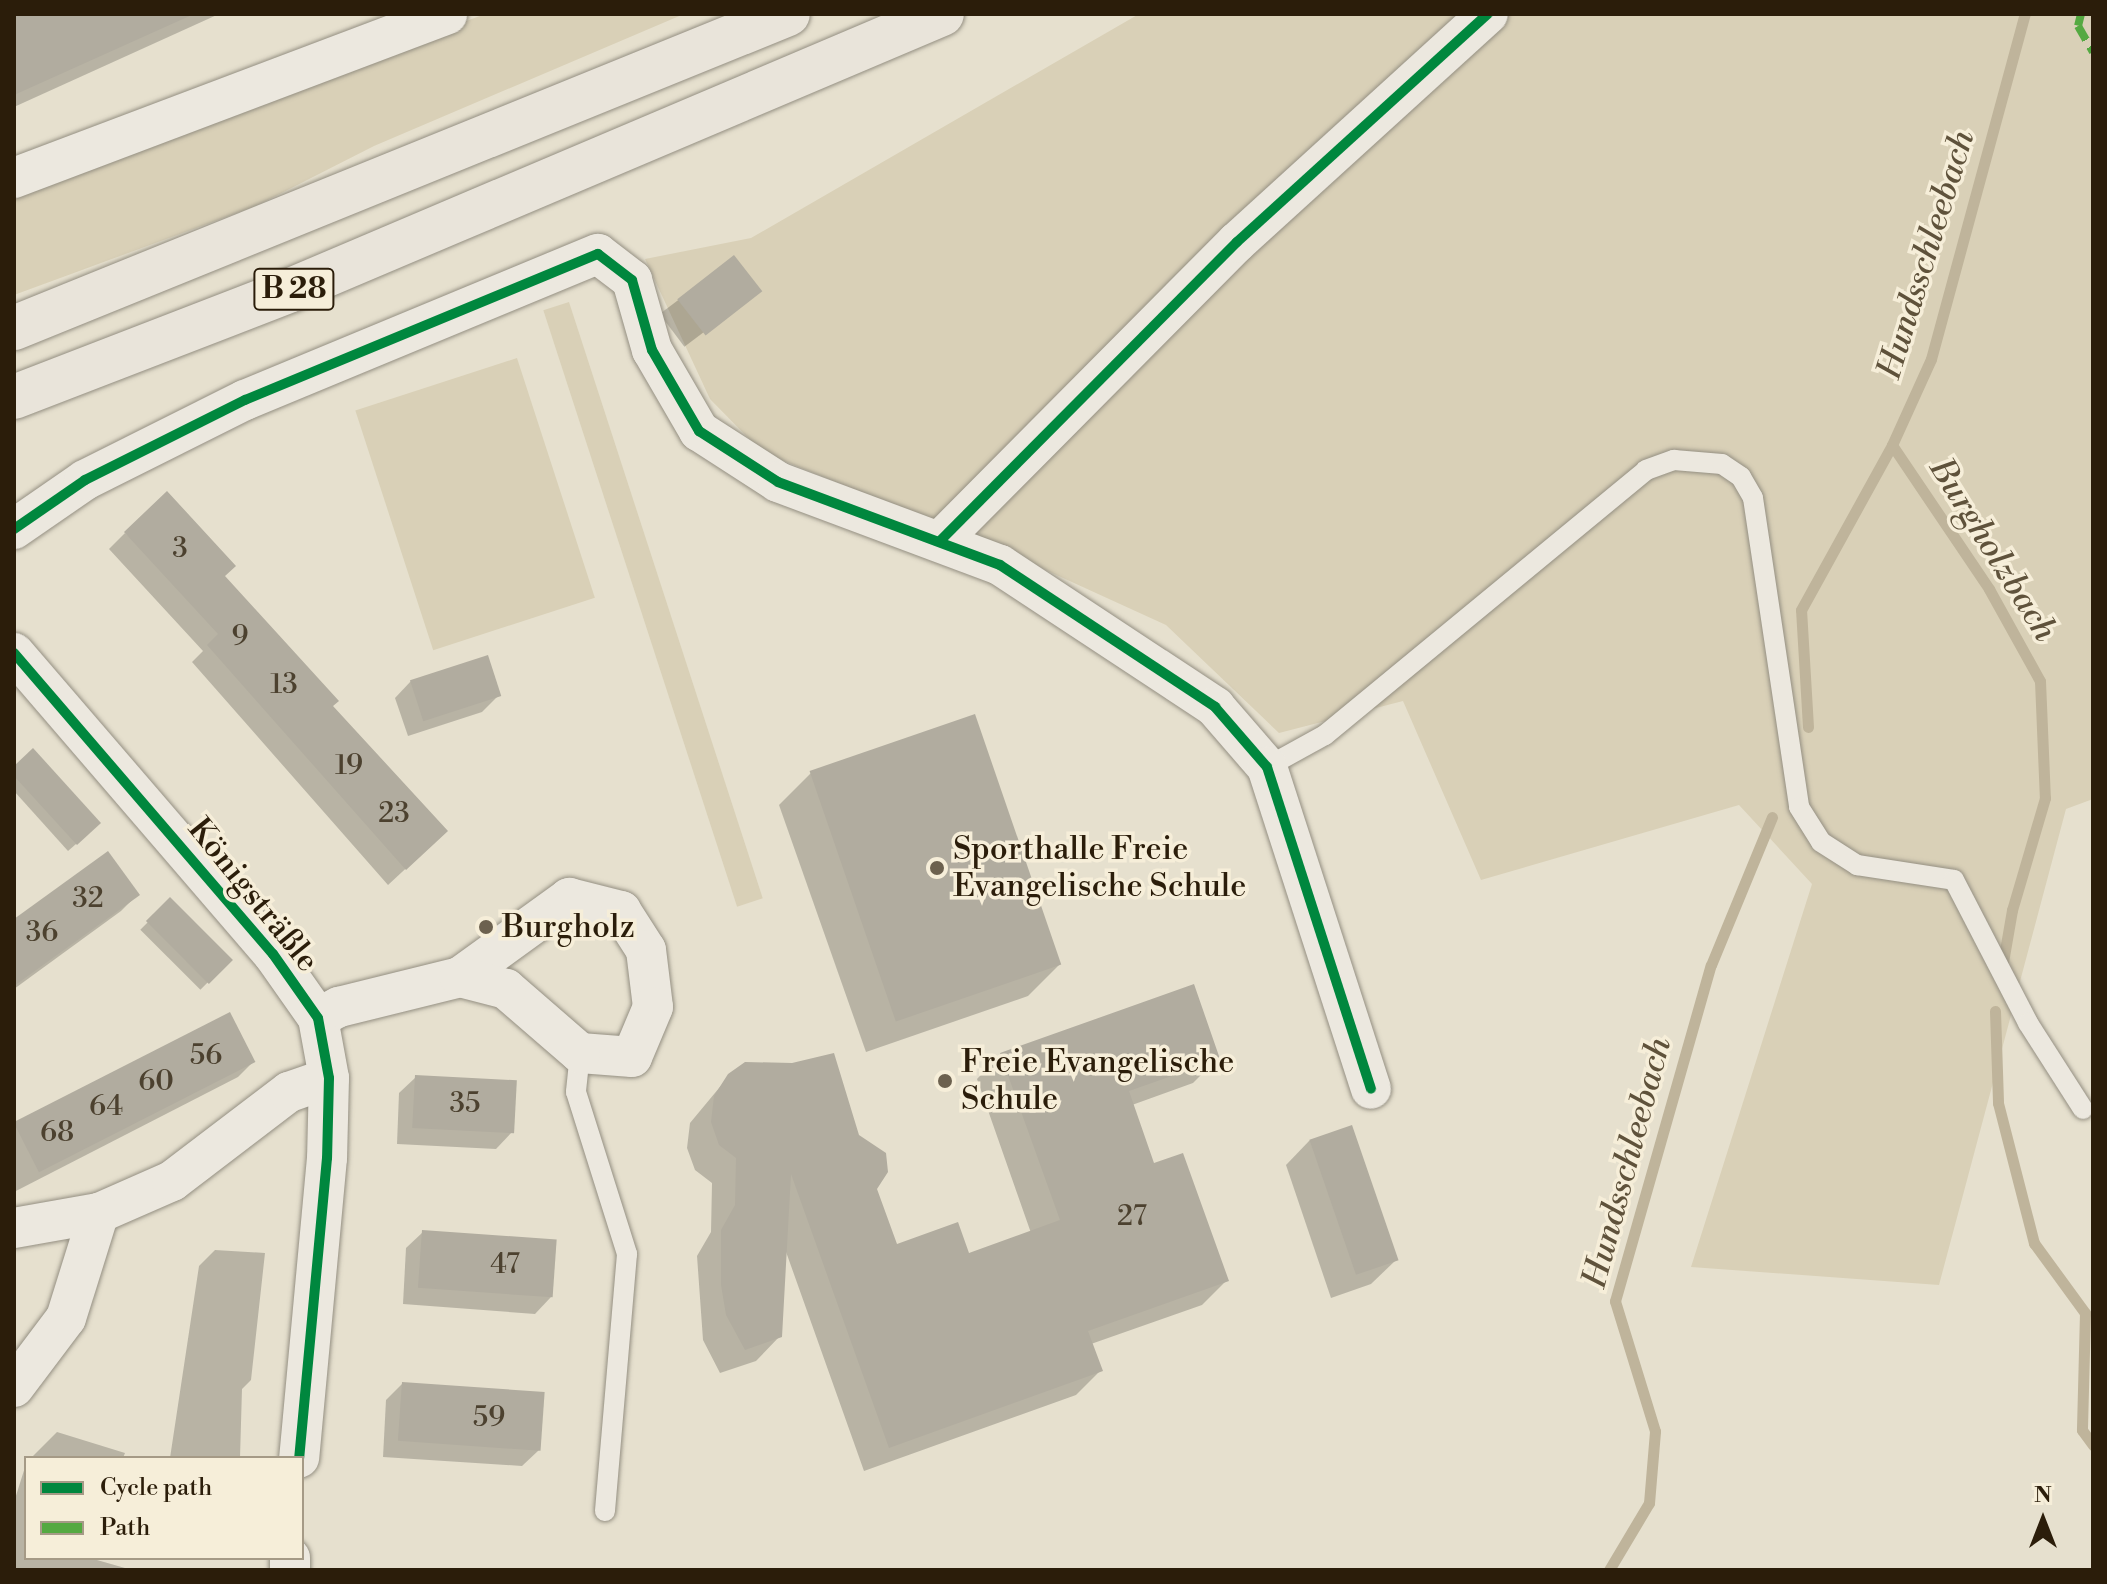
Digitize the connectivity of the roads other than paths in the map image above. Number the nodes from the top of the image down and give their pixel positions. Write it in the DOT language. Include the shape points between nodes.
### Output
graph roads {
  1 [pos="447,14"];
  2 [pos="788,14"];
  3 [pos="942,14"];
  4 [pos="1488,14"];
  5 [pos="14,178"];
  6 [pos="14,328"];
  7 [pos="14,397"];
  8 [pos="14,529"];
  9 [pos="940,541"];
  10 [pos="14,653"];
  11 [pos="1267,767"];
  12 [pos="460,977"];
  13 [pos="318,1018"];
  14 [pos="580,1053"];
  15 [pos="329,1078"];
  16 [pos="1371,1089"];
  17 [pos="2083,1109"];
  18 [pos="99,1213"];
  19 [pos="14,1228"];
  20 [pos="14,1387"];
  21 [pos="299,1456"];
  22 [pos="605,1511"];
  1 -- 5 [label="street"];
  2 -- 6 [label="highway, B 28"];
  3 -- 7 [label="highway, B 28" via="291,290"];
  4 -- 9 [label="street" via="1237,242"];
  8 -- 9 [label="street" via="85,480 245,400 598,254 632,280 652,350 699,431 778,482"];
  9 -- 11 [label="street" via="1023,579 1215,707"];
  10 -- 13 [label="street, Königsträßle" via="273,954"];
  11 -- 16 [label="street"];
  11 -- 17 [label="lane" via="1325,735 1646,470 1674,460 1722,464 1741,477 1756,510 1799,807 1821,842 1857,865 1954,880 2028,1023"];
  12 -- 13 [label="street, Königsträßle" via="363,1000"];
  12 -- 14 [label="street, Königsträßle" via="506,989"];
  12 -- 14 [label="street, Königsträßle" via="569,898 621,911 646,950 653,1007 632,1057"];
  13 -- 15 [label="street, Königsträßle"];
  14 -- 22 [label="lane" via="576,1092 627,1254"];
  15 -- 18 [label="street" via="289,1092 172,1181"];
  15 -- 21 [label="street, Königsträßle" via="327,1158"];
  18 -- 19 [label="street"];
  18 -- 20 [label="street" via="66,1318"];
}
